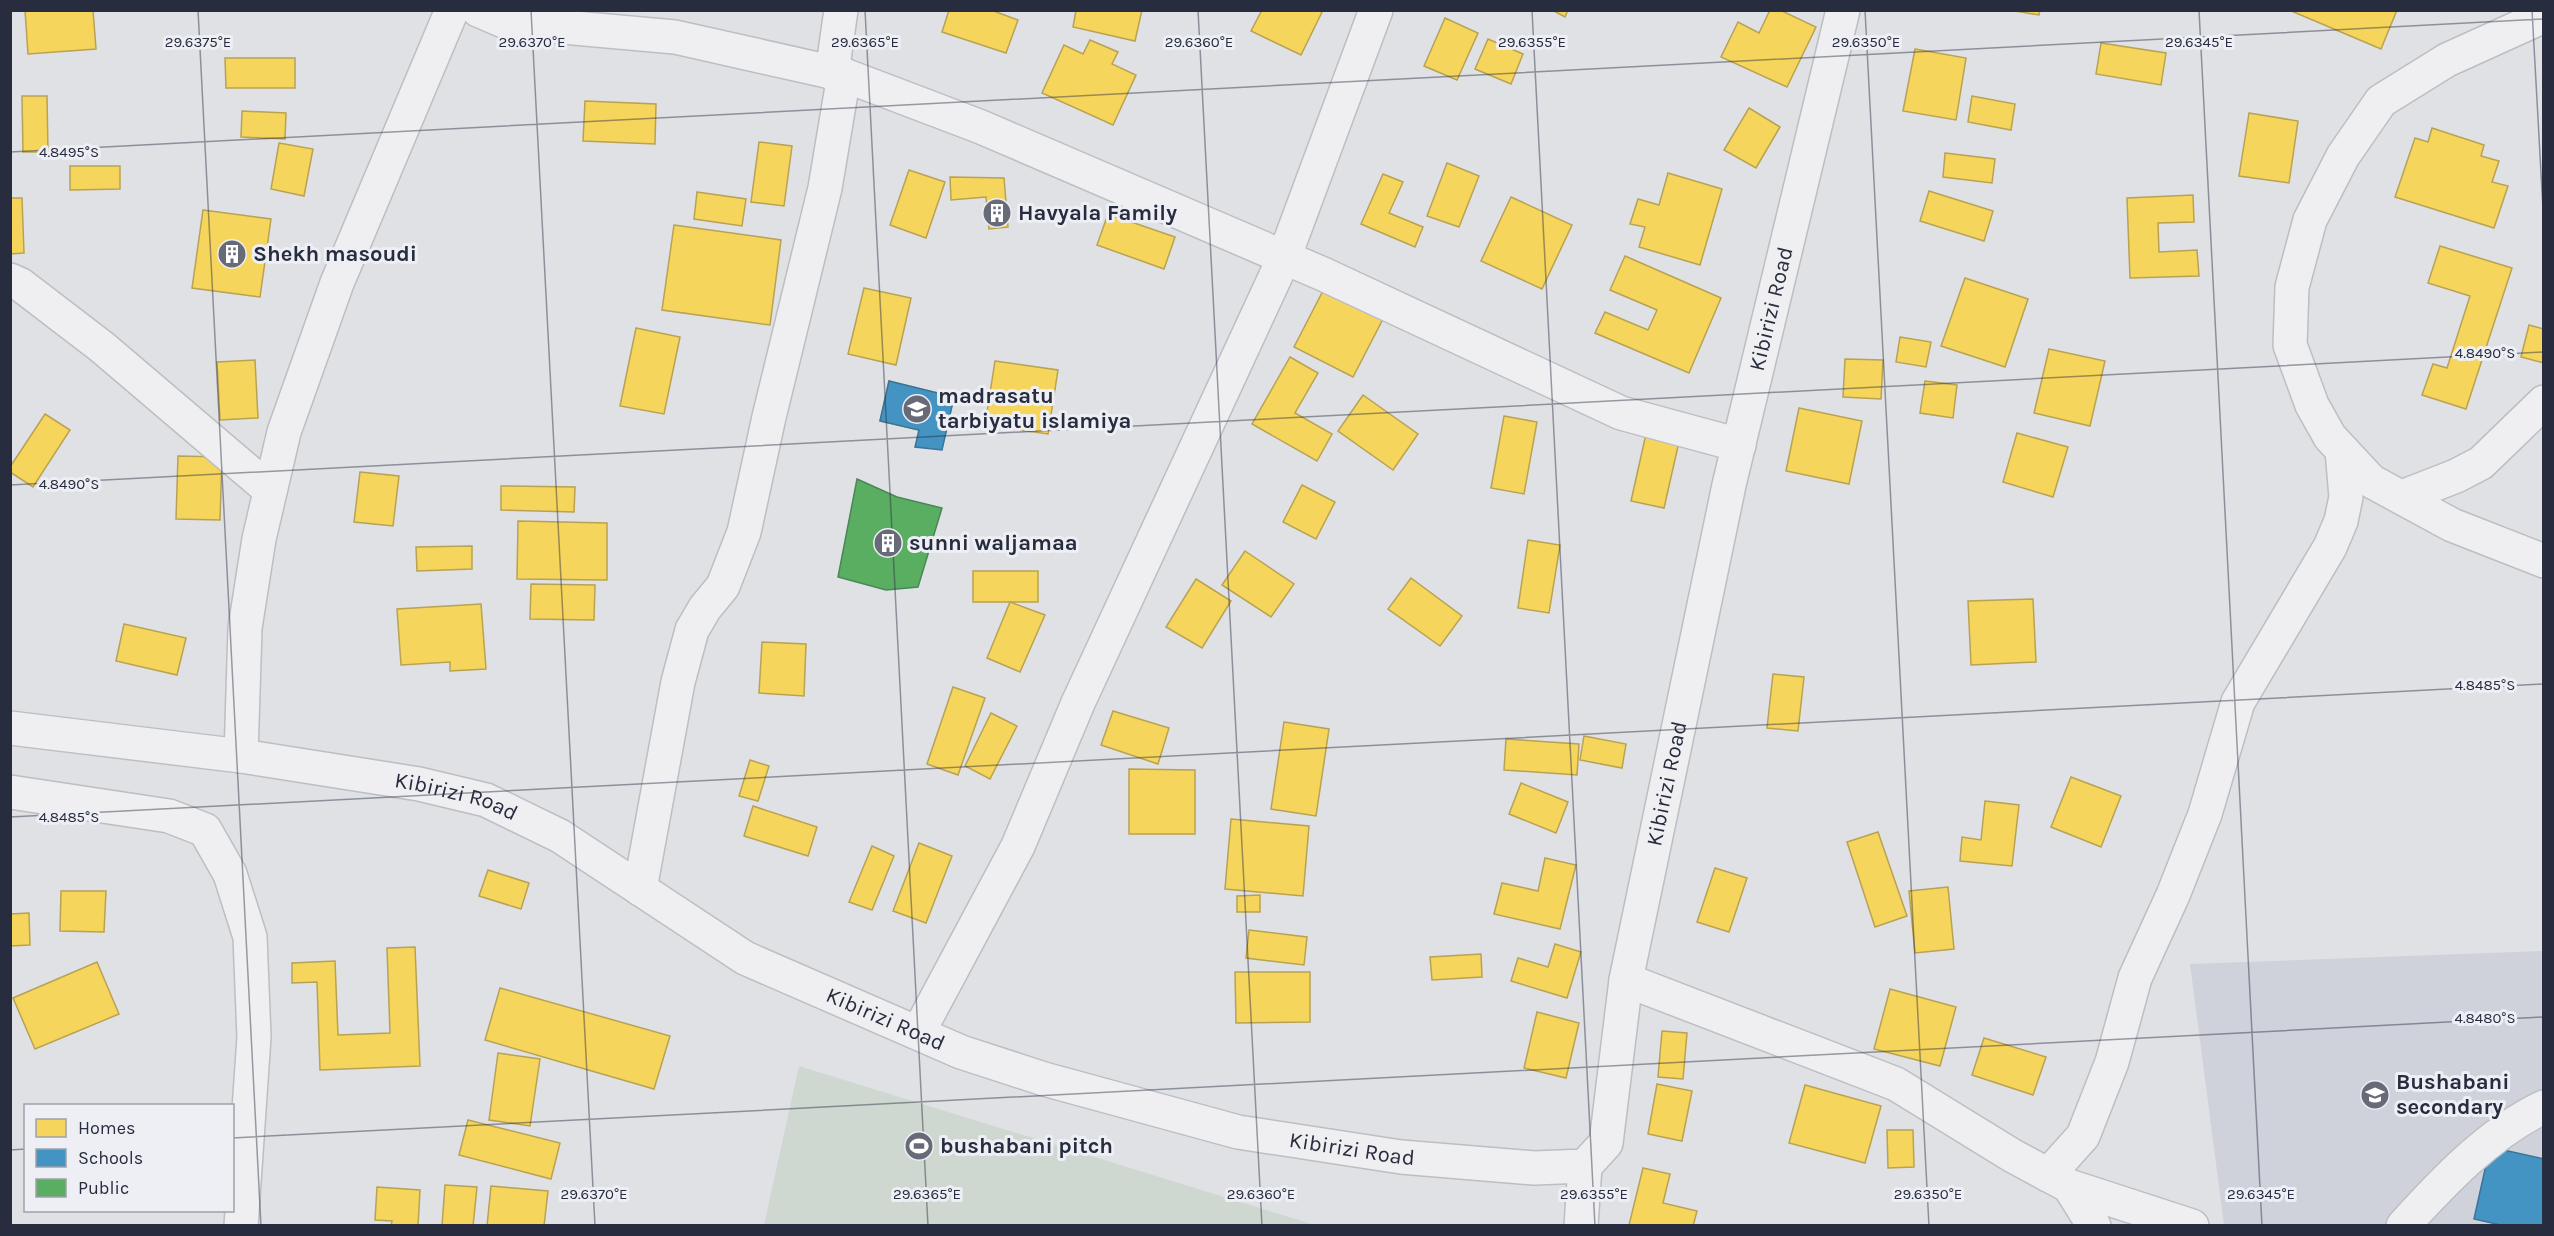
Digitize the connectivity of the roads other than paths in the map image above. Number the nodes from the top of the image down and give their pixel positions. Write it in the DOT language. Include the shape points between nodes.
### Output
graph roads {
  1 [pos="452,10"];
  2 [pos="478,10"];
  3 [pos="841,10"];
  4 [pos="1376,10"];
  5 [pos="1843,10"];
  6 [pos="2544,16"];
  7 [pos="838,74"];
  8 [pos="1284,258"];
  9 [pos="10,280"];
  10 [pos="2544,402"];
  11 [pos="1739,445"];
  12 [pos="2342,450"];
  13 [pos="270,490"];
  14 [pos="2402,497"];
  15 [pos="2544,561"];
  16 [pos="10,728"];
  17 [pos="241,756"];
  18 [pos="10,792"];
  19 [pos="640,889"];
  20 [pos="1626,980"];
  21 [pos="918,1033"];
  22 [pos="2544,1107"];
  23 [pos="1585,1166"];
  24 [pos="2058,1180"];
  25 [pos="241,1226"];
  26 [pos="1581,1226"];
  27 [pos="2094,1226"];
  28 [pos="2192,1226"];
  29 [pos="2403,1226"];
  1 -- 13 [label="street" via="337,283 284,432"];
  2 -- 7 [label="street" via="506,22 675,37"];
  3 -- 7 [label="street"];
  4 -- 8 [label="street"];
  5 -- 11 [label="street, Kibirizi Road"];
  6 -- 12 [label="street" via="2447,60 2381,101 2343,156 2310,220 2292,287 2290,345 2312,405"];
  7 -- 8 [label="street" via="981,127"];
  7 -- 19 [label="street" via="825,188 744,532 723,586 692,630 678,682"];
  8 -- 11 [label="street" via="1621,413"];
  8 -- 21 [label="street" via="1078,703 1018,846"];
  9 -- 13 [label="street" via="102,347"];
  10 -- 14 [label="street" via="2481,463"];
  11 -- 20 [label="street, Kibirizi Road"];
  12 -- 14 [label="street" via="2371,481"];
  12 -- 24 [label="street" via="2346,497 2337,530 2238,702 2205,814 2135,978 2112,1062 2083,1136"];
  13 -- 17 [label="street" via="245,628"];
  14 -- 15 [label="street" via="2452,525"];
  16 -- 17 [label="street, Kibirizi Road"];
  17 -- 19 [label="street, Kibirizi Road" via="419,784 486,800 560,836"];
  18 -- 25 [label="street" via="169,816 205,830 230,874 250,937 254,1037"];
  19 -- 21 [label="street, Kibirizi Road" via="745,957"];
  20 -- 23 [label="street, Kibirizi Road" via="1606,1143"];
  20 -- 24 [label="street" via="1896,1084"];
  21 -- 23 [label="street, Kibirizi Road" via="961,1052 1044,1079 1238,1132 1401,1156 1534,1168"];
  22 -- 29 [label="street" via="2517,1119 2439,1187"];
  23 -- 26 [label="street"];
  24 -- 27 [label="street"];
  24 -- 28 [label="street"];
}
